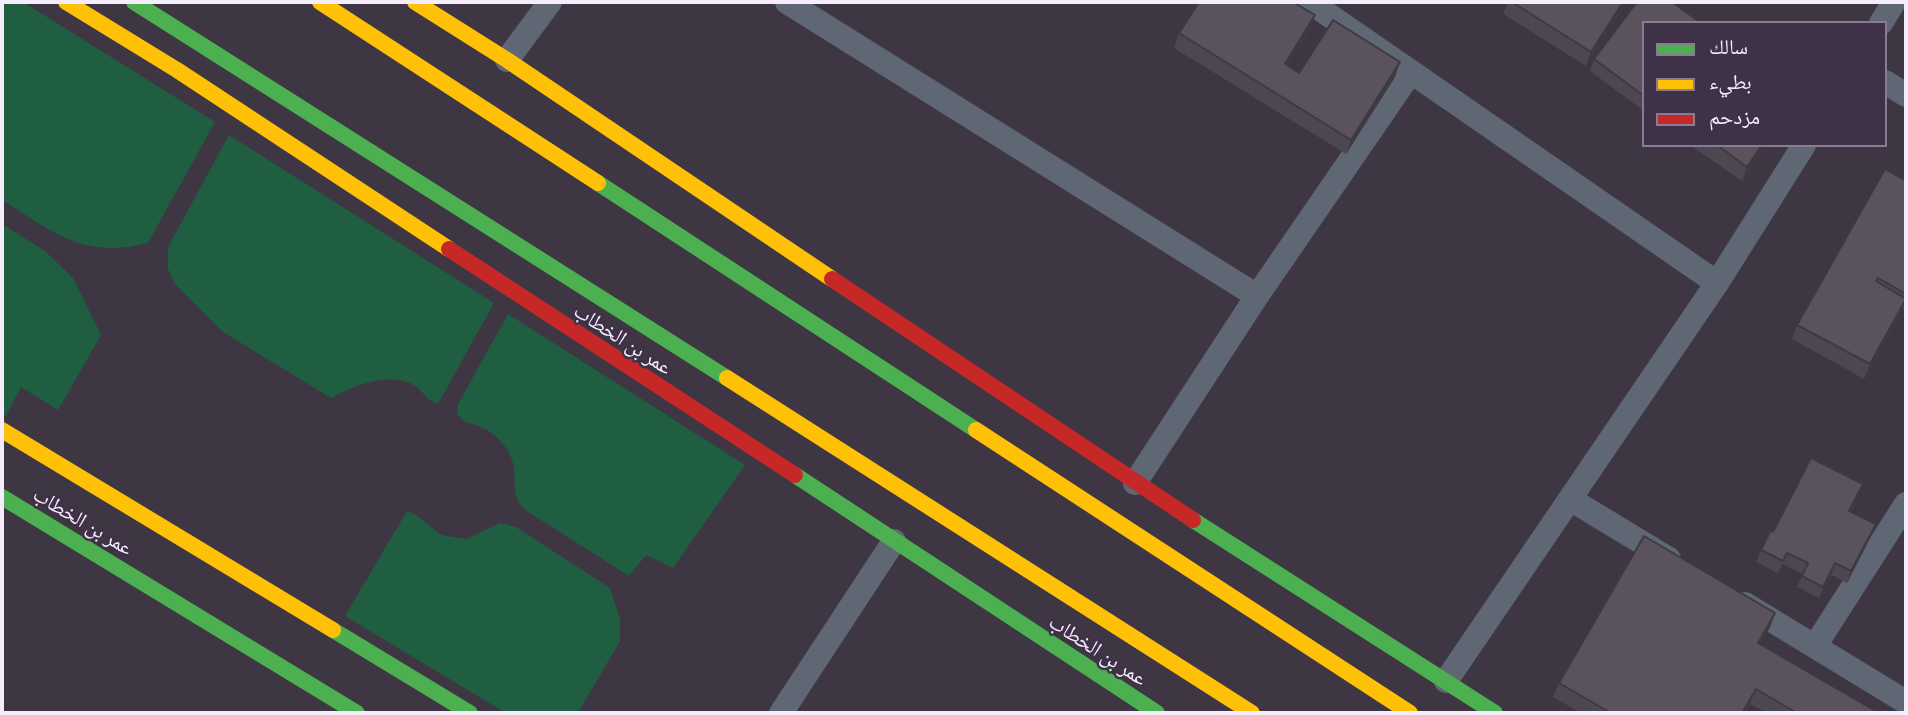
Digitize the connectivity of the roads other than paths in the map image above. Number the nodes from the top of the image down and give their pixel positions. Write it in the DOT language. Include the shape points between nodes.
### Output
graph roads {
  1 [pos="66,2"];
  2 [pos="134,2"];
  3 [pos="320,2"];
  4 [pos="415,2"];
  5 [pos="550,2"];
  6 [pos="787,2"];
  7 [pos="1310,2"];
  8 [pos="1894,2"];
  9 [pos="1882,21"];
  10 [pos="506,60"];
  11 [pos="1411,72"];
  12 [pos="1887,83"];
  13 [pos="1906,95"];
  14 [pos="1803,147"];
  15 [pos="1717,283"];
  16 [pos="1257,296"];
  17 [pos="2,430"];
  18 [pos="1135,482"];
  19 [pos="2,497"];
  20 [pos="1570,499"];
  21 [pos="1906,504"];
  22 [pos="894,541"];
  23 [pos="1686,569"];
  24 [pos="1721,590"];
  25 [pos="1815,646"];
  26 [pos="1446,681"];
  27 [pos="1906,702"];
  28 [pos="357,713"];
  29 [pos="470,713"];
  30 [pos="781,713"];
  31 [pos="1157,713"];
  32 [pos="1252,713"];
  33 [pos="1409,713"];
  34 [pos="1495,713"];
  1 -- 22 [label="main road, عمر بن الخطاب" via="177,70"];
  2 -- 32 [label="main road" via="1038,582"];
  3 -- 33 [label="main road" via="846,337"];
  4 -- 10 [label="main road"];
  5 -- 10 [label="street"];
  6 -- 16 [label="street"];
  7 -- 11 [label="street"];
  8 -- 9 [label="street"];
  10 -- 18 [label="main road" via="865,308"];
  11 -- 15 [label="street"];
  11 -- 16 [label="street"];
  12 -- 13 [label="street"];
  14 -- 15 [label="street"];
  15 -- 20 [label="street"];
  16 -- 18 [label="street"];
  17 -- 29 [label="main road, عمر بن الخطاب"];
  18 -- 26 [label="main road"];
  19 -- 28 [label="main road, عمر بن الخطاب"];
  20 -- 23 [label="street"];
  20 -- 26 [label="street"];
  21 -- 25 [label="street"];
  22 -- 30 [label="street"];
  22 -- 31 [label="main road, عمر بن الخطاب" via="1016,614"];
  24 -- 25 [label="street"];
  25 -- 27 [label="street"];
  26 -- 34 [label="main road"];
}
